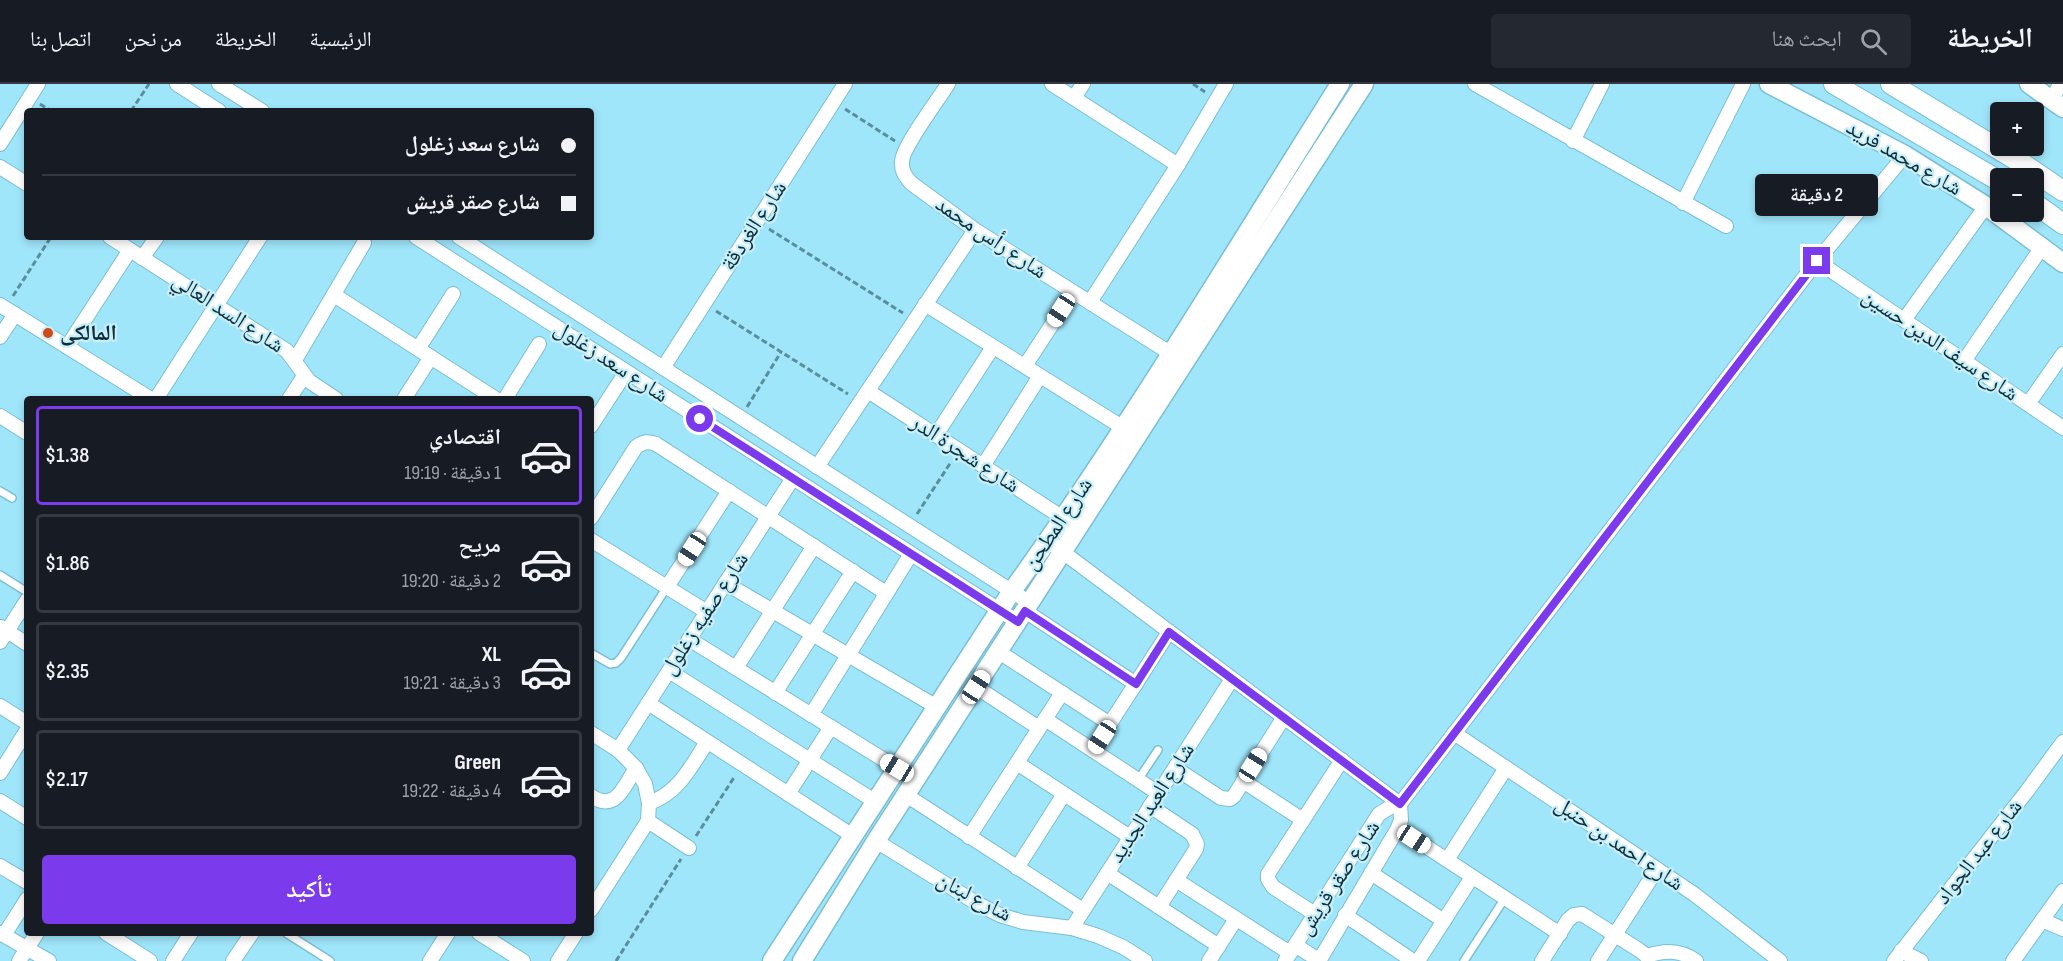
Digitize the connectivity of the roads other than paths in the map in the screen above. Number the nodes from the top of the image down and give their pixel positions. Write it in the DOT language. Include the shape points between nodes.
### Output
graph roads {
  1 [pos="38,84"];
  2 [pos="177,84"];
  3 [pos="845,84"];
  4 [pos="948,84"];
  5 [pos="1052,84"];
  6 [pos="1083,84"];
  7 [pos="1226,84"];
  8 [pos="1340,84"];
  9 [pos="1364,84"];
  10 [pos="1475,84"];
  11 [pos="1602,84"];
  12 [pos="1743,84"];
  13 [pos="1769,84"];
  14 [pos="1834,84"];
  15 [pos="1891,84"];
  16 [pos="2029,84"];
  17 [pos="226,86"];
  18 [pos="2058,97"];
  19 [pos="1074,98"];
  20 [pos="214,108"];
  21 [pos="258,108"];
  22 [pos="1573,141"];
  23 [pos="0,144"];
  24 [pos="1905,154"];
  25 [pos="1179,165"];
  26 [pos="2,173"];
  27 [pos="1990,176"];
  28 [pos="24,183"];
  29 [pos="2063,191"];
  30 [pos="1683,203"];
  31 [pos="1986,206"];
  32 [pos="2044,210"];
  33 [pos="2063,224"];
  34 [pos="1726,226"];
  35 [pos="975,230"];
  36 [pos="115,240"];
  37 [pos="153,240"];
  38 [pos="258,240"];
  39 [pos="421,240"];
  40 [pos="464,240"];
  41 [pos="364,243"];
  42 [pos="2042,247"];
  43 [pos="136,254"];
  44 [pos="1817,261"];
  45 [pos="2063,263"];
  46 [pos="1073,292"];
  47 [pos="453,294"];
  48 [pos="334,295"];
  49 [pos="1090,302"];
  50 [pos="925,304"];
  51 [pos="216,305"];
  52 [pos="7,309"];
  53 [pos="1904,320"];
  54 [pos="0,338"];
  55 [pos="539,344"];
  56 [pos="67,347"];
  57 [pos="993,347"];
  58 [pos="417,349"];
  59 [pos="1170,352"];
  60 [pos="2063,354"];
  61 [pos="431,357"];
  62 [pos="295,360"];
  63 [pos="1964,361"];
  64 [pos="1025,366"];
  65 [pos="663,368"];
  66 [pos="626,372"];
  67 [pos="304,376"];
  68 [pos="1040,376"];
  69 [pos="145,396"];
  70 [pos="158,396"];
  71 [pos="291,396"];
  72 [pos="331,396"];
  73 [pos="406,396"];
  74 [pos="491,396"];
  75 [pos="506,396"];
  76 [pos="864,396"];
  77 [pos="2028,404"];
  78 [pos="0,416"];
  79 [pos="594,421"];
  80 [pos="1122,427"];
  81 [pos="2063,428"];
  82 [pos="24,431"];
  83 [pos="936,435"];
  84 [pos="983,466"];
  85 [pos="817,467"];
  86 [pos="793,478"];
  87 [pos="0,491"];
  88 [pos="729,491"];
  89 [pos="12,498"];
  90 [pos="594,513"];
  91 [pos="768,517"];
  92 [pos="1063,518"];
  93 [pos="1048,541"];
  94 [pos="594,542"];
  95 [pos="814,546"];
  96 [pos="1063,553"];
  97 [pos="911,554"];
  98 [pos="853,571"];
  99 [pos="0,575"];
  100 [pos="725,583"];
  101 [pos="667,587"];
  102 [pos="24,590"];
  103 [pos="1012,591"];
  104 [pos="886,593"];
  105 [pos="24,604"];
  106 [pos="772,610"];
  107 [pos="999,611"];
  108 [pos="707,612"];
  109 [pos="1024,612"];
  110 [pos="1169,632"];
  111 [pos="2,633"];
  112 [pos="813,634"];
  113 [pos="689,639"];
  114 [pos="24,643"];
  115 [pos="999,652"];
  116 [pos="594,654"];
  117 [pos="848,655"];
  118 [pos="736,668"];
  119 [pos="669,671"];
  120 [pos="1232,679"];
  121 [pos="1136,684"];
  122 [pos="976,687"];
  123 [pos="775,693"];
  124 [pos="1062,693"];
  125 [pos="648,703"];
  126 [pos="0,706"];
  127 [pos="937,706"];
  128 [pos="811,715"];
  129 [pos="1284,717"];
  130 [pos="24,721"];
  131 [pos="1042,724"];
  132 [pos="1110,724"];
  133 [pos="831,727"];
  134 [pos="1454,733"];
  135 [pos="24,735"];
  136 [pos="594,735"];
  137 [pos="707,742"];
  138 [pos="2063,742"];
  139 [pos="618,750"];
  140 [pos="1093,750"];
  141 [pos="1158,750"];
  142 [pos="810,760"];
  143 [pos="1342,760"];
  144 [pos="1017,763"];
  145 [pos="636,768"];
  146 [pos="897,768"];
  147 [pos="1175,768"];
  148 [pos="1506,768"];
  149 [pos="0,773"];
  150 [pos="1138,780"];
  151 [pos="1243,781"];
  152 [pos="1158,793"];
  153 [pos="788,794"];
  154 [pos="1064,794"];
  155 [pos="906,795"];
  156 [pos="594,798"];
  157 [pos="0,801"];
  158 [pos="876,801"];
  159 [pos="650,802"];
  160 [pos="1400,804"];
  161 [pos="1150,806"];
  162 [pos="24,816"];
  163 [pos="1303,820"];
  164 [pos="648,821"];
  165 [pos="1398,828"];
  166 [pos="853,836"];
  167 [pos="969,837"];
  168 [pos="1130,837"];
  169 [pos="876,840"];
  170 [pos="689,848"];
  171 [pos="1447,860"];
  172 [pos="0,866"];
  173 [pos="1017,867"];
  174 [pos="1657,869"];
  175 [pos="1107,873"];
  176 [pos="1371,873"];
  177 [pos="1472,877"];
  178 [pos="24,880"];
  179 [pos="1176,880"];
  180 [pos="2063,891"];
  181 [pos="1504,898"];
  182 [pos="24,903"];
  183 [pos="594,905"];
  184 [pos="1159,907"];
  185 [pos="1083,910"];
  186 [pos="1315,914"];
  187 [pos="1345,915"];
  188 [pos="1236,919"];
  189 [pos="2042,920"];
  190 [pos="1444,921"];
  191 [pos="1072,928"];
  192 [pos="2063,929"];
  193 [pos="2,934"];
  194 [pos="1560,934"];
  195 [pos="1615,935"];
  196 [pos="35,936"];
  197 [pos="116,936"];
  198 [pos="189,936"];
  199 [pos="250,936"];
  200 [pos="291,936"];
  201 [pos="446,936"];
  202 [pos="482,936"];
  203 [pos="574,936"];
  204 [pos="1219,946"];
  205 [pos="28,947"];
  206 [pos="1763,948"];
  207 [pos="1290,953"];
  208 [pos="504,956"];
  209 [pos="1898,956"];
  210 [pos="1647,959"];
  211 [pos="19,961"];
  212 [pos="49,961"];
  213 [pos="150,961"];
  214 [pos="173,961"];
  215 [pos="233,961"];
  216 [pos="330,961"];
  217 [pos="430,961"];
  218 [pos="523,961"];
  219 [pos="558,961"];
  220 [pos="772,961"];
  221 [pos="802,961"];
  222 [pos="1145,961"];
  223 [pos="1209,961"];
  224 [pos="1319,961"];
  225 [pos="1416,961"];
  226 [pos="1464,961"];
  227 [pos="1542,961"];
  228 [pos="1598,961"];
  229 [pos="1696,961"];
  230 [pos="1757,961"];
  231 [pos="1780,961"];
  232 [pos="1921,961"];
  233 [pos="2013,961"];
  1 -- 23 [label="street"];
  2 -- 20 [label="street"];
  3 -- 65 [label="street, شارع الغردقة"];
  4 -- 35 [label="street, شارع رأس محمد" via="907,148 902,160 903,173"];
  5 -- 19 [label="street"];
  6 -- 19 [label="street"];
  7 -- 25 [label="street"];
  8 -- 59 [label="street, شارع المطحن"];
  9 -- 96 [label="street, شارع المطحن"];
  10 -- 22 [label="street"];
  11 -- 22 [label="street"];
  12 -- 30 [label="street"];
  13 -- 24 [label="street, شارع محمد فريد"];
  14 -- 27 [label="main road"];
  15 -- 29 [label="main road"];
  16 -- 18 [label="street"];
  17 -- 21 [label="street"];
  19 -- 25 [label="street"];
  22 -- 30 [label="street"];
  24 -- 31 [label="street, شارع محمد فريد"];
  24 -- 44 [label="street, شارع صقر قريش"];
  25 -- 49 [label="street"];
  26 -- 28 [label="street"];
  30 -- 34 [label="street"];
  31 -- 42 [label="street, شارع محمد فريد"];
  31 -- 53 [label="street"];
  32 -- 33 [label="main road"];
  35 -- 46 [label="street, شارع رأس محمد"];
  35 -- 50 [label="street"];
  36 -- 43 [label="street, شارع السد العالي"];
  37 -- 43 [label="street"];
  38 -- 51 [label="street"];
  39 -- 66 [label="street, شارع سعد زغلول"];
  40 -- 65 [label="street, شارع سعد زغلول"];
  41 -- 48 [label="street"];
  42 -- 45 [label="street, شارع محمد فريد"];
  42 -- 63 [label="street"];
  43 -- 51 [label="street, شارع السد العالي"];
  43 -- 56 [label="street"];
  44 -- 53 [label="street, شارع سيف الدين حسين"];
  44 -- 134 [label="street, شارع صقر قريش"];
  46 -- 49 [label="street, شارع رأس محمد"];
  46 -- 64 [label="street"];
  47 -- 58 [label="street"];
  48 -- 58 [label="street"];
  48 -- 62 [label="street"];
  49 -- 59 [label="street, شارع رأس محمد"];
  50 -- 57 [label="street"];
  50 -- 76 [label="street"];
  51 -- 62 [label="street, شارع السد العالي"];
  51 -- 70 [label="street"];
  52 -- 54 [label="street"];
  52 -- 56 [label="street"];
  53 -- 63 [label="street, شارع سيف الدين حسين"];
  55 -- 75 [label="street"];
  56 -- 69 [label="street"];
  57 -- 64 [label="street"];
  57 -- 83 [label="street"];
  58 -- 61 [label="street"];
  59 -- 80 [label="street, شارع المطحن"];
  60 -- 77 [label="street"];
  61 -- 73 [label="street"];
  61 -- 74 [label="street"];
  62 -- 67 [label="street, شارع السد العالي"];
  63 -- 77 [label="street, شارع سيف الدين حسين"];
  64 -- 68 [label="street"];
  65 -- 85 [label="street, شارع سعد زغلول"];
  66 -- 79 [label="street"];
  66 -- 86 [label="street, شارع سعد زغلول"];
  67 -- 71 [label="street"];
  67 -- 72 [label="street, شارع السد العالي"];
  68 -- 80 [label="street"];
  68 -- 84 [label="street"];
  76 -- 83 [label="street, شارع شجرة الدر"];
  76 -- 85 [label="street"];
  77 -- 81 [label="street, شارع سيف الدين حسين"];
  78 -- 82 [label="street"];
  80 -- 92 [label="street, شارع المطحن"];
  83 -- 84 [label="street, شارع شجرة الدر"];
  84 -- 92 [label="street, شارع شجرة الدر"];
  85 -- 103 [label="street, شارع سعد زغلول"];
  86 -- 91 [label="street, شارع صفيه زغلول"];
  86 -- 97 [label="street, شارع سعد زغلول"];
  87 -- 89 [label="lane"];
  88 -- 90 [label="street" via="649,442 636,447"];
  88 -- 91 [label="street"];
  88 -- 101 [label="street"];
  91 -- 95 [label="street"];
  91 -- 100 [label="street, شارع صفيه زغلول"];
  92 -- 93 [label="street, شارع المطحن"];
  93 -- 96 [label="street"];
  93 -- 103 [label="street, شارع المطحن"];
  94 -- 101 [label="street"];
  95 -- 98 [label="street"];
  95 -- 106 [label="street"];
  96 -- 109 [label="street, شارع المطحن"];
  96 -- 110 [label="street"];
  97 -- 104 [label="street"];
  97 -- 107 [label="street, شارع سعد زغلول"];
  98 -- 104 [label="street"];
  98 -- 112 [label="street"];
  99 -- 102 [label="lane"];
  100 -- 106 [label="street"];
  100 -- 108 [label="street, شارع صفيه زغلول"];
  101 -- 108 [label="street"];
  101 -- 116 [label="lane" via="616,663 610,664"];
  103 -- 107 [label="street, شارع المطحن"];
  103 -- 109 [label="street, شارع سعد زغلول"];
  104 -- 117 [label="street"];
  105 -- 111 [label="street"];
  106 -- 112 [label="street"];
  106 -- 118 [label="street"];
  107 -- 109 [label="street, شارع سعد زغلول"];
  107 -- 127 [label="street, شارع المطحن"];
  108 -- 113 [label="street, شارع صفيه زغلول"];
  109 -- 115 [label="street, شارع المطحن"];
  109 -- 121 [label="street"];
  110 -- 120 [label="street"];
  110 -- 121 [label="street"];
  111 -- 114 [label="street"];
  112 -- 117 [label="street"];
  112 -- 123 [label="street"];
  113 -- 118 [label="street"];
  113 -- 119 [label="street, شارع صفيه زغلول"];
  115 -- 122 [label="street, شارع المطحن"];
  115 -- 124 [label="street"];
  117 -- 127 [label="street"];
  117 -- 128 [label="street"];
  118 -- 123 [label="street"];
  119 -- 125 [label="street, شارع صفيه زغلول"];
  119 -- 142 [label="street"];
  120 -- 129 [label="street"];
  120 -- 147 [label="street, شارع العبد الجديد"];
  121 -- 132 [label="street"];
  122 -- 131 [label="street"];
  122 -- 155 [label="street, شارع المطحن"];
  123 -- 128 [label="street"];
  124 -- 131 [label="street"];
  124 -- 132 [label="street"];
  125 -- 137 [label="street"];
  125 -- 139 [label="street, شارع صفيه زغلول"];
  126 -- 130 [label="street"];
  127 -- 146 [label="street, شارع المطحن"];
  128 -- 133 [label="street"];
  129 -- 143 [label="street"];
  129 -- 151 [label="street"];
  131 -- 140 [label="street"];
  131 -- 144 [label="street"];
  132 -- 140 [label="street"];
  133 -- 142 [label="street"];
  133 -- 146 [label="street"];
  134 -- 148 [label="street, شارع احمد بن حنبل"];
  134 -- 160 [label="street, شارع صقر قريش"];
  135 -- 149 [label="street"];
  136 -- 139 [label="street"];
  137 -- 153 [label="street"];
  137 -- 159 [label="street" via="670,793"];
  138 -- 209 [label="street, شارع عبد الجواد"];
  139 -- 145 [label="street"];
  140 -- 150 [label="street"];
  141 -- 150 [label="lane"];
  142 -- 153 [label="street"];
  142 -- 158 [label="street"];
  143 -- 160 [label="street"];
  143 -- 163 [label="street"];
  144 -- 154 [label="street"];
  144 -- 167 [label="street"];
  145 -- 156 [label="street" via="616,798 602,803"];
  145 -- 159 [label="street"];
  146 -- 158 [label="street, شارع المطحن"];
  147 -- 151 [label="street" via="1225,799 1234,796"];
  147 -- 152 [label="street, شارع العبد الجديد"];
  148 -- 171 [label="street"];
  148 -- 174 [label="street, شارع احمد بن حنبل"];
  150 -- 152 [label="street"];
  151 -- 163 [label="street"];
  152 -- 161 [label="street, شارع العبد الجديد"];
  153 -- 166 [label="street"];
  154 -- 168 [label="street"];
  154 -- 173 [label="street"];
  155 -- 167 [label="street"];
  155 -- 169 [label="street, شارع المطحن"];
  157 -- 162 [label="street"];
  158 -- 166 [label="street, شارع المطحن"];
  159 -- 164 [label="street"];
  160 -- 165 [label="street, شارع صقر قريش"];
  160 -- 186 [label="street, شارع صقر قريش" via="1379,814"];
  161 -- 168 [label="street, شارع العبد الجديد"];
  161 -- 179 [label="street" via="1196,838 1196,849"];
  163 -- 186 [label="street" via="1268,879 1273,887"];
  164 -- 170 [label="street"];
  164 -- 183 [label="street"];
  165 -- 171 [label="street"];
  165 -- 176 [label="street, شارع صقر قريش"];
  166 -- 220 [label="street, شارع المطحن"];
  167 -- 173 [label="street"];
  168 -- 175 [label="street, شارع العبد الجديد"];
  169 -- 191 [label="street, شارع لبنان" via="1000,915"];
  169 -- 221 [label="street, شارع المطحن"];
  171 -- 177 [label="street"];
  172 -- 178 [label="street"];
  173 -- 185 [label="street"];
  174 -- 195 [label="street"];
  174 -- 206 [label="street, شارع احمد بن حنبل"];
  175 -- 184 [label="street"];
  175 -- 185 [label="street, شارع العبد الجديد"];
  176 -- 187 [label="street, شارع صقر قريش"];
  176 -- 190 [label="street"];
  177 -- 181 [label="street"];
  177 -- 190 [label="street"];
  179 -- 184 [label="street"];
  179 -- 188 [label="street"];
  180 -- 189 [label="street"];
  181 -- 194 [label="street"];
  181 -- 226 [label="lane"];
  182 -- 193 [label="street"];
  184 -- 204 [label="street"];
  185 -- 191 [label="street, شارع العبد الجديد"];
  186 -- 207 [label="street, شارع صقر قريش"];
  187 -- 224 [label="street, شارع صقر قريش"];
  187 -- 225 [label="street"];
  188 -- 204 [label="street"];
  188 -- 207 [label="street"];
  189 -- 192 [label="street"];
  189 -- 233 [label="street"];
  190 -- 225 [label="street"];
  191 -- 222 [label="street, شارع لبنان" via="1115,944"];
  193 -- 205 [label="street"];
  194 -- 195 [label="street" via="1568,920 1582,914"];
  194 -- 227 [label="street"];
  195 -- 210 [label="street"];
  195 -- 228 [label="street"];
  196 -- 205 [label="street"];
  197 -- 213 [label="street"];
  198 -- 214 [label="street"];
  199 -- 215 [label="street"];
  200 -- 216 [label="lane"];
  201 -- 217 [label="street"];
  202 -- 208 [label="street"];
  203 -- 219 [label="street"];
  204 -- 223 [label="street"];
  205 -- 211 [label="street"];
  205 -- 212 [label="street"];
  206 -- 230 [label="street"];
  206 -- 231 [label="street, شارع احمد بن حنبل"];
  207 -- 224 [label="street"];
  208 -- 218 [label="street"];
  209 -- 232 [label="street"];
  210 -- 229 [label="street" via="1660,952 1675,951"];
}
